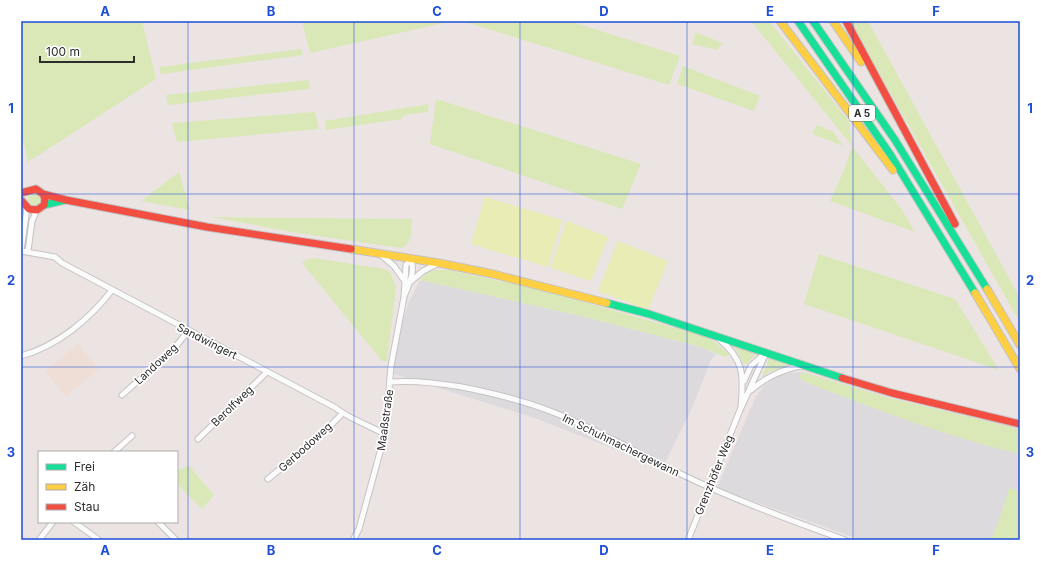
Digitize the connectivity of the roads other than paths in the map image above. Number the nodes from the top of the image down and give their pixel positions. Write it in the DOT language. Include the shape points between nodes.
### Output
graph roads {
  1 [pos="773,21"];
  2 [pos="780,21"];
  3 [pos="798,21"];
  4 [pos="813,21"];
  5 [pos="833,21"];
  6 [pos="846,21"];
  7 [pos="811,64"];
  8 [pos="893,108"];
  9 [pos="24,192"];
  10 [pos="43,194"];
  11 [pos="66,200"];
  12 [pos="24,204"];
  13 [pos="44,205"];
  14 [pos="924,207"];
  15 [pos="37,210"];
  16 [pos="21,251"];
  17 [pos="28,251"];
  18 [pos="379,254"];
  19 [pos="968,255"];
  20 [pos="411,258"];
  21 [pos="439,263"];
  22 [pos="404,280"];
  23 [pos="410,282"];
  24 [pos="112,290"];
  25 [pos="404,297"];
  26 [pos="188,331"];
  27 [pos="714,335"];
  28 [pos="1020,345"];
  29 [pos="766,353"];
  30 [pos="21,356"];
  31 [pos="802,366"];
  32 [pos="1020,369"];
  33 [pos="267,372"];
  34 [pos="390,382"];
  35 [pos="743,384"];
  36 [pos="750,390"];
  37 [pos="122,395"];
  38 [pos="740,410"];
  39 [pos="342,414"];
  40 [pos="1020,424"];
  41 [pos="385,434"];
  42 [pos="132,436"];
  43 [pos="198,439"];
  44 [pos="115,451"];
  45 [pos="268,480"];
  46 [pos="709,487"];
  47 [pos="52,523"];
  48 [pos="75,523"];
  49 [pos="159,523"];
  50 [pos="39,540"];
  51 [pos="99,540"];
  52 [pos="176,540"];
  53 [pos="353,540"];
  54 [pos="688,540"];
  55 [pos="845,540"];
  1 -- 7 [label="main road, A 5"];
  2 -- 7 [label="main road, A 5"];
  3 -- 14 [label="main road, A 5"];
  4 -- 19 [label="main road, A 5" via="857,82"];
  5 -- 8 [label="main road"];
  6 -- 8 [label="main road"];
  7 -- 14 [label="main road, A 5" via="907,190"];
  8 -- 19 [label="main road" via="946,205"];
  9 -- 10 [label="main road" via="36,189"];
  9 -- 12 [label="main road"];
  10 -- 11 [label="main road"];
  10 -- 13 [label="main road"];
  11 -- 13 [label="main road"];
  11 -- 18 [label="main road" via="207,227"];
  12 -- 15 [label="main road"];
  12 -- 16 [label="street, Sandwingert"];
  13 -- 15 [label="main road"];
  14 -- 32 [label="main road, A 5"];
  15 -- 17 [label="street" via="32,221"];
  16 -- 17 [label="street, Sandwingert"];
  17 -- 24 [label="street, Sandwingert" via="55,257"];
  18 -- 20 [label="main road"];
  18 -- 22 [label="street" via="394,266"];
  19 -- 28 [label="main road, A 5"];
  20 -- 21 [label="main road"];
  20 -- 22 [label="street, Maaßstraße" via="406,265"];
  20 -- 23 [label="street, Maaßstraße" via="413,266"];
  21 -- 23 [label="street, Maaßstraße" via="423,271"];
  21 -- 27 [label="main road" via="588,298"];
  22 -- 25 [label="street, Maaßstraße"];
  23 -- 25 [label="street, Maaßstraße"];
  24 -- 26 [label="street, Sandwingert"];
  24 -- 30 [label="street" via="96,309 58,340 40,350"];
  25 -- 34 [label="street, Maaßstraße"];
  26 -- 33 [label="street, Sandwingert"];
  26 -- 37 [label="street, Landoweg" via="173,350"];
  27 -- 29 [label="main road"];
  27 -- 35 [label="street, Grenzhöfer Weg" via="735,354 741,368"];
  29 -- 31 [label="main road"];
  29 -- 35 [label="street, Grenzhöfer Weg" via="751,366"];
  29 -- 36 [label="street, Grenzhöfer Weg"];
  31 -- 36 [label="street, Grenzhöfer Weg" via="783,369"];
  31 -- 40 [label="main road" via="892,393"];
  33 -- 39 [label="street, Sandwingert" via="336,408"];
  33 -- 43 [label="street, Berolfweg"];
  34 -- 41 [label="street, Maaßstraße"];
  34 -- 46 [label="street, Im Schuhmachergewann" via="420,381 453,386 488,392 534,405 602,434"];
  35 -- 38 [label="street, Grenzhöfer Weg"];
  36 -- 38 [label="street, Grenzhöfer Weg"];
  38 -- 46 [label="street, Grenzhöfer Weg"];
  39 -- 41 [label="street, Sandwingert"];
  39 -- 45 [label="street, Gerbodoweg"];
  41 -- 53 [label="street, Maaßstraße" via="361,523"];
  42 -- 44 [label="street"];
  46 -- 54 [label="street, Grenzhöfer Weg"];
  46 -- 55 [label="street, Im Schuhmachergewann"];
  47 -- 50 [label="street"];
  48 -- 51 [label="street"];
  49 -- 52 [label="street"];
}
